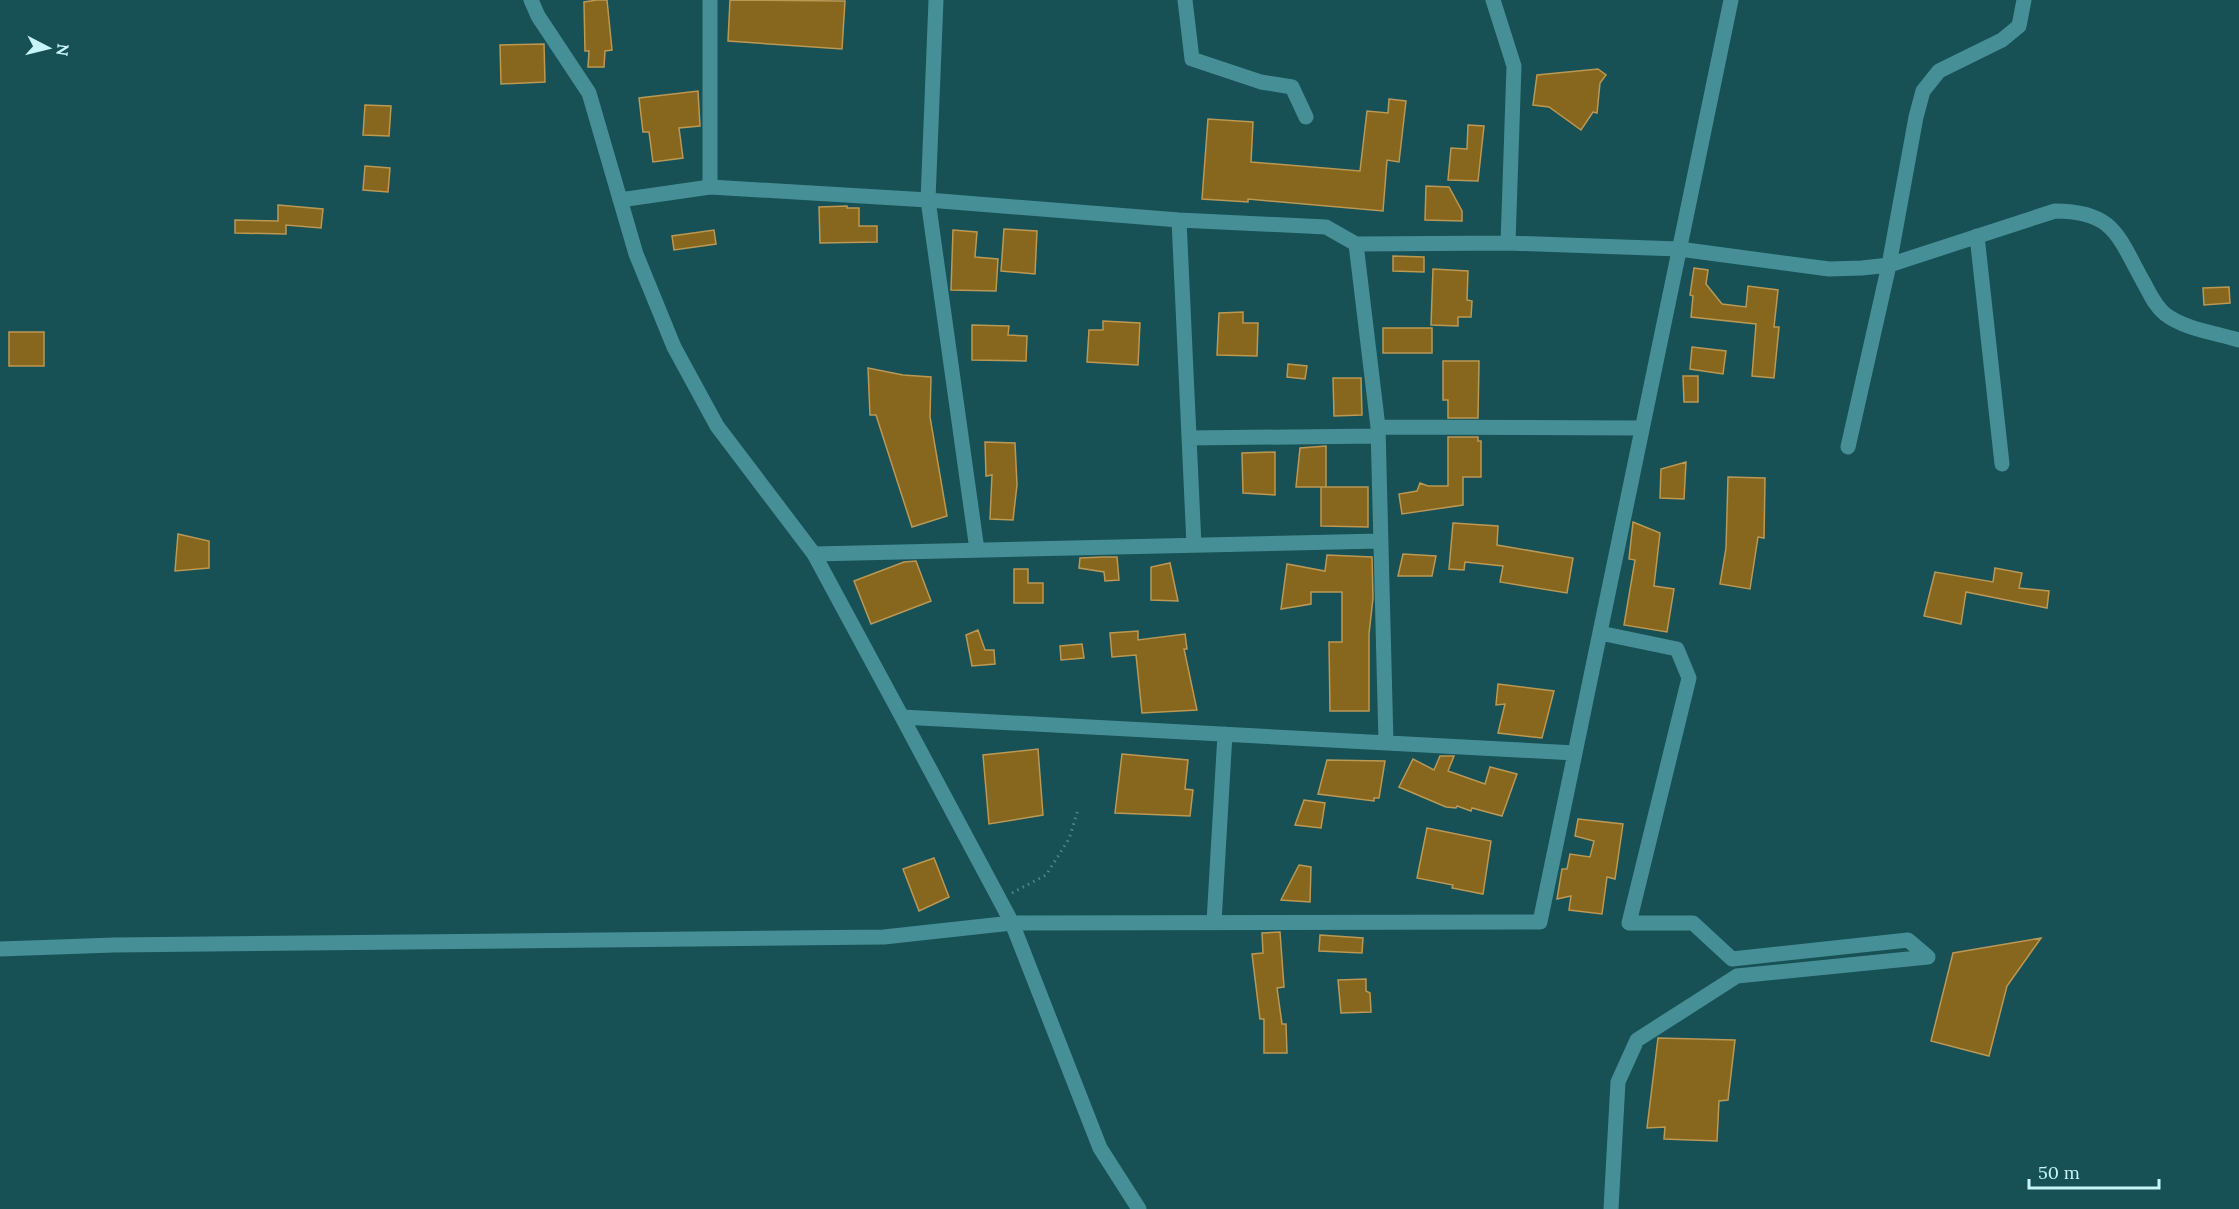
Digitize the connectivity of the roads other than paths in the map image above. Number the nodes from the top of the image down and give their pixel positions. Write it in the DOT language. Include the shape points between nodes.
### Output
graph roads {
  1 [pos="531,0"];
  2 [pos="710,0"];
  3 [pos="936,0"];
  4 [pos="1185,0"];
  5 [pos="1493,0"];
  6 [pos="1731,0"];
  7 [pos="2025,0"];
  8 [pos="1306,117"];
  9 [pos="710,187"];
  10 [pos="620,200"];
  11 [pos="928,200"];
  12 [pos="1179,220"];
  13 [pos="1977,236"];
  14 [pos="1508,243"];
  15 [pos="1356,244"];
  16 [pos="1679,249"];
  17 [pos="1889,265"];
  18 [pos="2239,340"];
  19 [pos="1642,428"];
  20 [pos="1378,432"];
  21 [pos="1189,438"];
  22 [pos="1848,447"];
  23 [pos="2002,464"];
  24 [pos="1380,541"];
  25 [pos="1194,545"];
  26 [pos="977,550"];
  27 [pos="814,554"];
  28 [pos="1600,633"];
  29 [pos="902,717"];
  30 [pos="1225,734"];
  31 [pos="1386,743"];
  32 [pos="1575,753"];
  33 [pos="1012,922"];
  34 [pos="1214,922"];
  35 [pos="0,949"];
  36 [pos="1139,1209"];
  37 [pos="1611,1209"];
  1 -- 10 [label="street" via="589,93"];
  2 -- 9 [label="street"];
  3 -- 11 [label="street"];
  4 -- 8 [label="street" via="1192,58 1262,82 1292,87"];
  5 -- 14 [label="street" via="1514,66"];
  6 -- 16 [label="street"];
  7 -- 17 [label="street" via="2019,26 2002,40 1938,72 1923,91"];
  9 -- 10 [label="street"];
  9 -- 11 [label="street"];
  10 -- 27 [label="street" via="636,254 674,347 717,426"];
  11 -- 12 [label="street"];
  11 -- 26 [label="street"];
  12 -- 15 [label="street" via="1326,227"];
  12 -- 21 [label="street"];
  13 -- 17 [label="street"];
  13 -- 18 [label="street" via="2055,211 2095,216 2115,231 2154,302 2166,314"];
  13 -- 23 [label="street"];
  14 -- 15 [label="street"];
  14 -- 16 [label="street"];
  15 -- 20 [label="street"];
  16 -- 17 [label="street" via="1829,269"];
  16 -- 19 [label="street"];
  17 -- 22 [label="street"];
  19 -- 20 [label="street"];
  19 -- 28 [label="street"];
  20 -- 21 [label="street"];
  20 -- 24 [label="street"];
  21 -- 25 [label="street"];
  24 -- 25 [label="street"];
  24 -- 31 [label="street"];
  25 -- 26 [label="street"];
  26 -- 27 [label="street"];
  27 -- 29 [label="street"];
  28 -- 32 [label="street"];
  28 -- 37 [label="street" via="1677,649 1689,678 1629,923 1693,923 1732,959 1908,940 1928,957 1737,976 1637,1040 1618,1082"];
  29 -- 30 [label="street"];
  29 -- 33 [label="street"];
  30 -- 31 [label="street"];
  30 -- 34 [label="street"];
  31 -- 32 [label="street"];
  32 -- 34 [label="street" via="1539,922"];
  33 -- 34 [label="street"];
  33 -- 35 [label="street" via="884,937"];
  33 -- 36 [label="street" via="1100,1148"];
}
